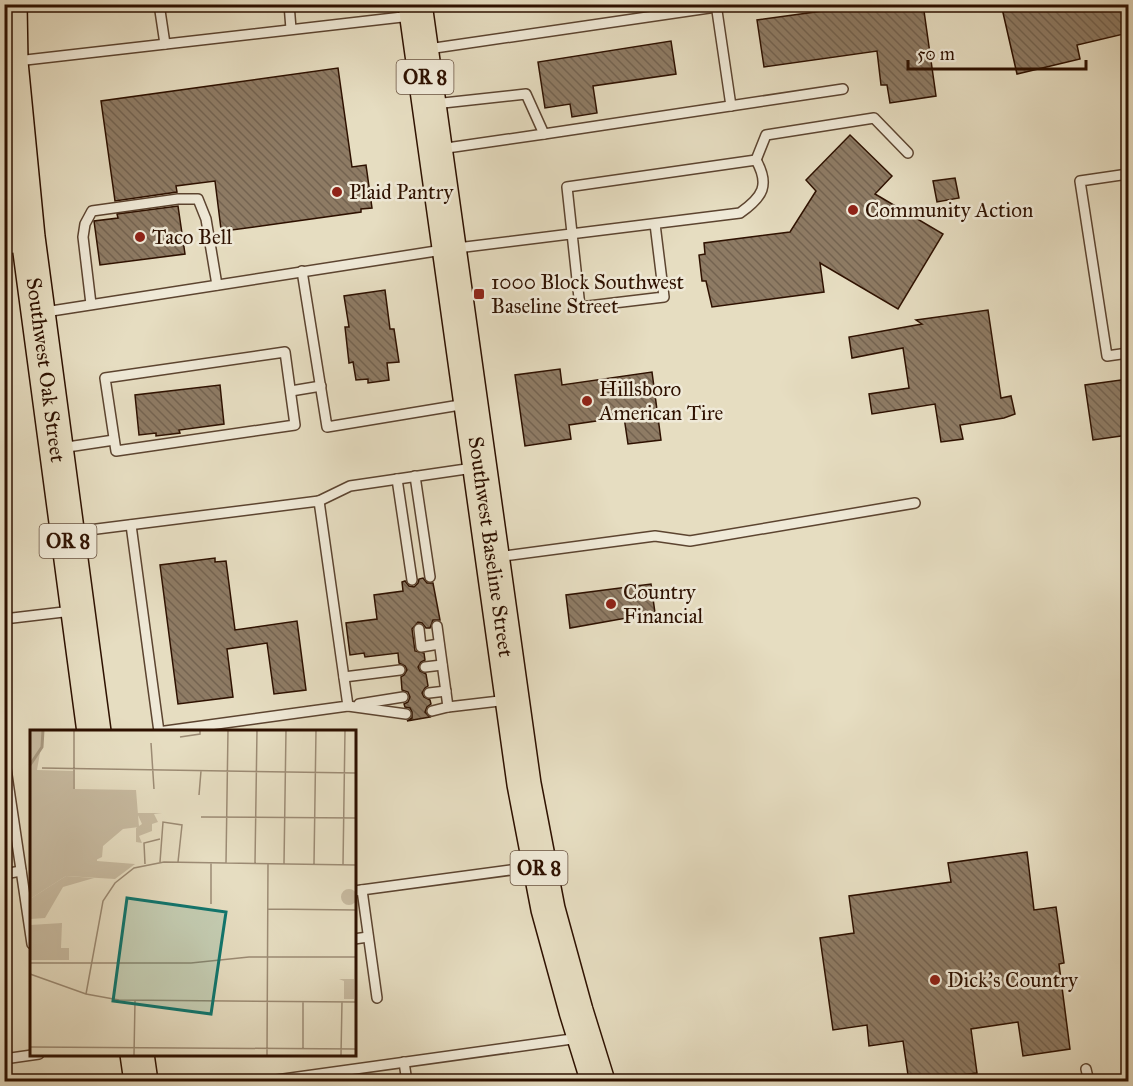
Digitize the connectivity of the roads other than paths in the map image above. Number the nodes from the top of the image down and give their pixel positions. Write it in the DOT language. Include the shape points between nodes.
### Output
graph roads {
  1 [pos="10,4"];
  2 [pos="159,4"];
  3 [pos="289,4"];
  4 [pos="716,6"];
  5 [pos="416,10"];
  6 [pos="291,29"];
  7 [pos="165,44"];
  8 [pos="421,50"];
  9 [pos="11,62"];
  10 [pos="843,89"];
  11 [pos="429,104"];
  12 [pos="731,106"];
  13 [pos="544,134"];
  14 [pos="435,150"];
  15 [pos="908,153"];
  16 [pos="756,160"];
  17 [pos="1128,174"];
  18 [pos="655,224"];
  19 [pos="571,234"];
  20 [pos="16,239"];
  21 [pos="449,249"];
  22 [pos="302,272"];
  23 [pos="217,285"];
  24 [pos="91,304"];
  25 [pos="38,313"];
  26 [pos="1128,353"];
  27 [pos="321,386"];
  28 [pos="291,391"];
  29 [pos="470,404"];
  30 [pos="114,440"];
  31 [pos="56,449"];
  32 [pos="479,467"];
  33 [pos="415,476"];
  34 [pos="397,479"];
  35 [pos="319,501"];
  36 [pos="915,503"];
  37 [pos="131,525"];
  38 [pos="67,533"];
  39 [pos="491,558"];
  40 [pos="430,577"];
  41 [pos="412,580"];
  42 [pos="78,610"];
  43 [pos="4,619"];
  44 [pos="436,626"];
  45 [pos="419,629"];
  46 [pos="439,644"];
  47 [pos="442,665"];
  48 [pos="425,667"];
  49 [pos="400,670"];
  50 [pos="344,677"];
  51 [pos="446,691"];
  52 [pos="429,693"];
  53 [pos="403,697"];
  54 [pos="511,700"];
  55 [pos="348,706"];
  56 [pos="448,707"];
  57 [pos="432,711"];
  58 [pos="406,714"];
  59 [pos="94,730"];
  60 [pos="159,730"];
  61 [pos="174,730"];
  62 [pos="4,755"];
  63 [pos="539,866"];
  64 [pos="21,871"];
  65 [pos="4,874"];
  66 [pos="358,891"];
  67 [pos="30,931"];
  68 [pos="368,937"];
  69 [pos="356,939"];
  70 [pos="377,998"];
  71 [pos="584,1037"];
  72 [pos="30,1055"];
  73 [pos="137,1056"];
  74 [pos="4,1059"];
  75 [pos="404,1062"];
  76 [pos="1086,1069"];
  77 [pos="289,1080"];
  78 [pos="141,1082"];
  79 [pos="262,1082"];
  80 [pos="407,1082"];
  81 [pos="598,1082"];
  82 [pos="1089,1082"];
  1 -- 9 [label="highway, Southwest Oak Street / OR 8"];
  2 -- 7 [label="lane"];
  3 -- 6 [label="lane"];
  4 -- 8 [label="lane"];
  4 -- 12 [label="lane"];
  5 -- 6 [label="lane"];
  5 -- 8 [label="highway, Southwest Baseline Street / OR 8"];
  6 -- 7 [label="lane"];
  7 -- 9 [label="lane"];
  8 -- 11 [label="highway, Southwest Baseline Street / OR 8"];
  9 -- 20 [label="highway, Southwest Oak Street / OR 8"];
  10 -- 12 [label="lane"];
  11 -- 13 [label="lane" via="525,94"];
  11 -- 14 [label="highway, Southwest Baseline Street / OR 8"];
  12 -- 13 [label="lane"];
  13 -- 14 [label="lane"];
  14 -- 21 [label="highway, Southwest Baseline Street / OR 8"];
  15 -- 16 [label="lane" via="874,118 766,135"];
  16 -- 18 [label="lane" via="763,173 760,196 740,213"];
  16 -- 19 [label="lane" via="567,187"];
  17 -- 26 [label="lane" via="1080,181 1107,356"];
  18 -- 19 [label="lane"];
  18 -- 19 [label="lane" via="664,297 580,307"];
  19 -- 21 [label="lane"];
  20 -- 25 [label="highway, Southwest Oak Street / OR 8"];
  21 -- 22 [label="lane"];
  21 -- 29 [label="highway, Southwest Baseline Street / OR 8"];
  22 -- 23 [label="lane"];
  22 -- 27 [label="lane"];
  23 -- 24 [label="lane"];
  23 -- 24 [label="lane" via="206,219 198,199 92,211 83,237"];
  24 -- 25 [label="lane"];
  25 -- 31 [label="highway, Southwest Oak Street / OR 8"];
  27 -- 28 [label="lane"];
  27 -- 29 [label="lane" via="327,427"];
  28 -- 30 [label="lane" via="295,425 116,451"];
  28 -- 30 [label="lane" via="285,352 105,378"];
  29 -- 32 [label="highway, Southwest Baseline Street / OR 8"];
  30 -- 31 [label="lane"];
  31 -- 38 [label="highway, Southwest Oak Street / OR 8"];
  32 -- 33 [label="lane"];
  32 -- 39 [label="highway, Southwest Baseline Street / OR 8"];
  33 -- 34 [label="lane"];
  33 -- 40 [label="lane"];
  34 -- 35 [label="lane" via="350,486"];
  34 -- 41 [label="lane"];
  35 -- 37 [label="lane"];
  35 -- 50 [label="lane"];
  36 -- 39 [label="lane" via="690,540 655,536"];
  37 -- 38 [label="lane"];
  37 -- 60 [label="lane"];
  38 -- 42 [label="highway, Southwest Oak Street / OR 8"];
  39 -- 54 [label="highway, Southwest Baseline Street / OR 8"];
  42 -- 43 [label="lane"];
  42 -- 59 [label="highway, Southwest Oak Street / OR 8"];
  44 -- 46 [label="lane"];
  45 -- 46 [label="lane" via="422,647"];
  46 -- 47 [label="lane"];
  47 -- 48 [label="lane"];
  47 -- 51 [label="lane"];
  49 -- 50 [label="lane"];
  50 -- 55 [label="lane"];
  51 -- 52 [label="lane"];
  51 -- 56 [label="lane"];
  53 -- 55 [label="lane"];
  54 -- 56 [label="lane"];
  54 -- 63 [label="highway, Southwest Baseline Street / OR 8"];
  55 -- 58 [label="lane"];
  55 -- 61 [label="lane"];
  56 -- 57 [label="lane"];
  62 -- 64 [label="lane"];
  63 -- 66 [label="lane"];
  63 -- 71 [label="highway, Southwest Baseline Street / OR 8"];
  64 -- 65 [label="lane"];
  64 -- 67 [label="lane"];
  66 -- 68 [label="lane"];
  68 -- 69 [label="lane"];
  68 -- 70 [label="lane"];
  71 -- 75 [label="lane"];
  71 -- 81 [label="highway, Southwest Baseline Street / OR 8"];
  72 -- 74 [label="lane"];
  73 -- 78 [label="highway"];
  75 -- 77 [label="lane"];
  75 -- 80 [label="lane"];
  76 -- 82 [label="lane"];
  77 -- 79 [label="lane"];
}
